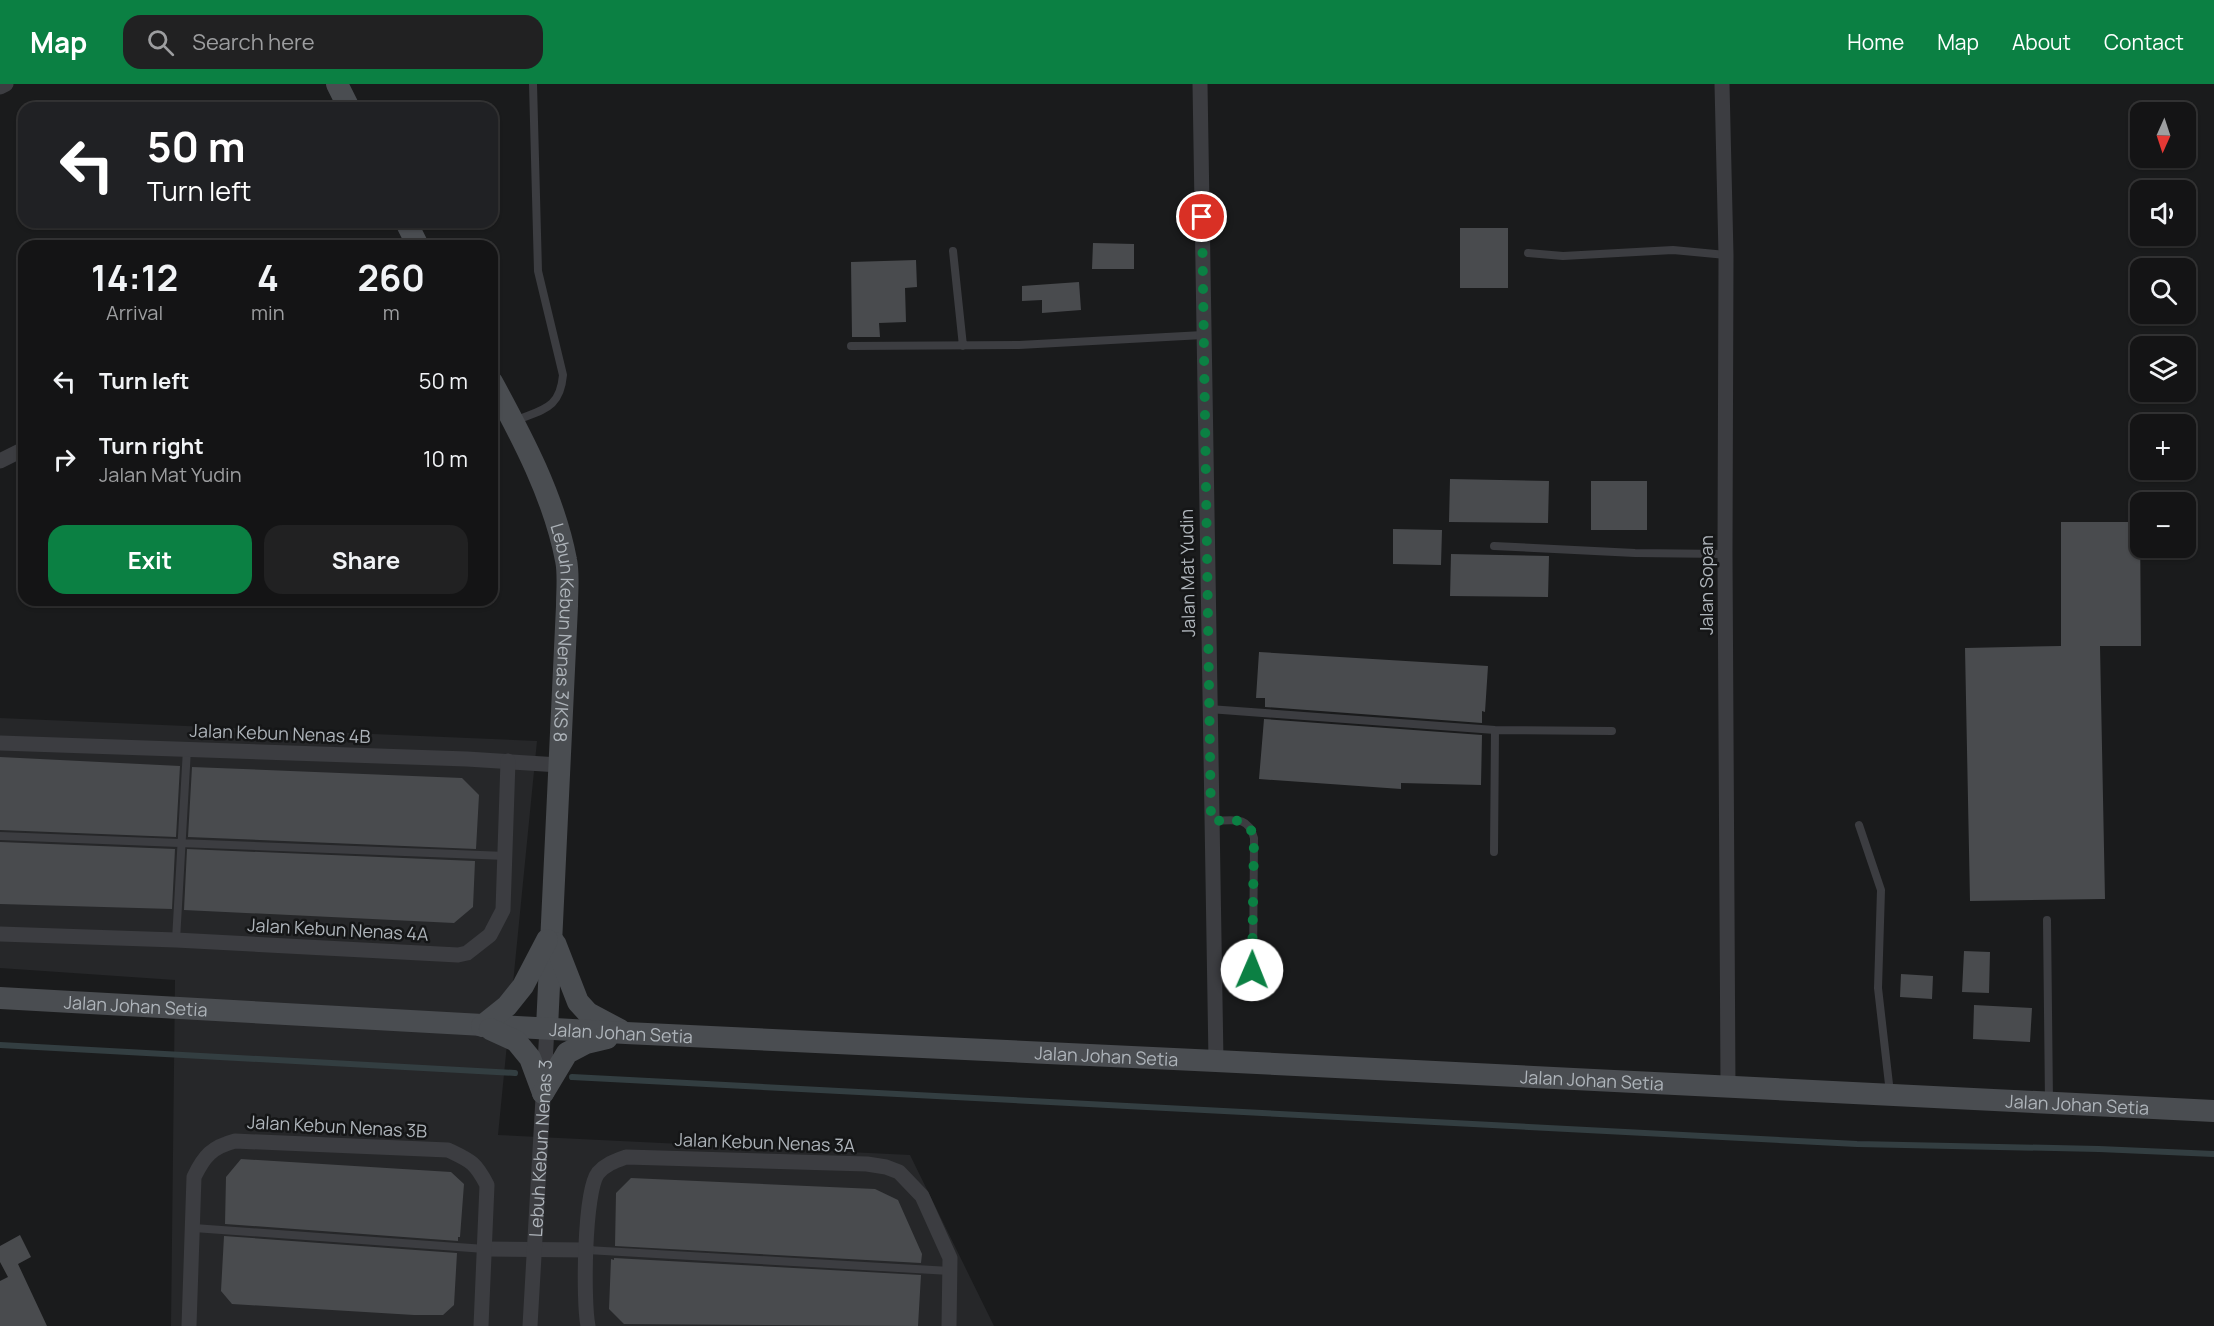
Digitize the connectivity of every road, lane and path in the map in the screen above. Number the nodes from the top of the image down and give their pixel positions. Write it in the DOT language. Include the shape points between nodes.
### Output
graph roads {
  1 [pos="6,84"];
  2 [pos="337,84"];
  3 [pos="533,84"];
  4 [pos="1200,84"];
  5 [pos="1722,84"];
  6 [pos="0,87"];
  7 [pos="346,102"];
  8 [pos="953,251"];
  9 [pos="1528,253"];
  10 [pos="1726,255"];
  11 [pos="1203,335"];
  12 [pos="851,346"];
  13 [pos="963,346"];
  14 [pos="498,393"];
  15 [pos="514,422"];
  16 [pos="18,452"];
  17 [pos="0,461"];
  18 [pos="1494,546"];
  19 [pos="1725,554"];
  20 [pos="1209,709"];
  21 [pos="1495,730"];
  22 [pos="1612,731"];
  23 [pos="0,743"];
  24 [pos="187,749"];
  25 [pos="508,761"];
  26 [pos="559,765"];
  27 [pos="1211,821"];
  28 [pos="1859,825"];
  29 [pos="0,836"];
  30 [pos="182,842"];
  31 [pos="1494,852"];
  32 [pos="506,856"];
  33 [pos="2047,920"];
  34 [pos="0,934"];
  35 [pos="551,934"];
  36 [pos="176,940"];
  37 [pos="1252,970"];
  38 [pos="0,998"];
  39 [pos="482,1026"];
  40 [pos="547,1028"];
  41 [pos="626,1033"];
  42 [pos="1215,1060"];
  43 [pos="1728,1087"];
  44 [pos="543,1093"];
  45 [pos="1890,1095"];
  46 [pos="2049,1103"];
  47 [pos="2214,1111"];
  48 [pos="194,1228"];
  49 [pos="534,1248"];
  50 [pos="485,1249"];
  51 [pos="587,1251"];
  52 [pos="951,1272"];
  53 [pos="189,1326"];
  54 [pos="481,1326"];
  55 [pos="530,1326"];
  56 [pos="588,1326"];
  57 [pos="949,1326"];
  1 -- 6 [label="street"];
  2 -- 7 [label="main road"];
  3 -- 15 [label="lane" via="538,271 563,375 562,392 552,405"];
  4 -- 11 [label="street, Jalan Mat Yudin"];
  5 -- 10 [label="street, Jalan Sopan"];
  8 -- 13 [label="lane"];
  9 -- 10 [label="lane" via="1563,256 1674,250"];
  10 -- 19 [label="street, Jalan Sopan"];
  11 -- 13 [label="lane"];
  11 -- 20 [label="street, Jalan Mat Yudin"];
  12 -- 13 [label="lane"];
  14 -- 15 [label="main road, Lebuh Kebun Nenas 3/KS 8"];
  15 -- 26 [label="main road, Lebuh Kebun Nenas 3/KS 8" via="549,499 566,561"];
  16 -- 17 [label="street"];
  18 -- 19 [label="lane"];
  19 -- 43 [label="street, Jalan Sopan"];
  20 -- 21 [label="lane"];
  20 -- 27 [label="street, Jalan Mat Yudin"];
  21 -- 22 [label="lane"];
  21 -- 31 [label="lane"];
  23 -- 24 [label="street, Jalan Kebun Nenas 4B"];
  24 -- 25 [label="street, Jalan Kebun Nenas 4B"];
  24 -- 30 [label="lane"];
  25 -- 26 [label="street, Jalan Kebun Nenas 4B"];
  25 -- 32 [label="street, Jalan Kebun Nenas 4A"];
  26 -- 35 [label="main road, Lebuh Kebun Nenas 3/KS 8"];
  27 -- 37 [label="lane" via="1242,822 1252,830"];
  27 -- 42 [label="street, Jalan Mat Yudin"];
  28 -- 45 [label="lane" via="1881,890 1878,988"];
  29 -- 30 [label="lane"];
  30 -- 32 [label="lane"];
  30 -- 36 [label="lane"];
  32 -- 36 [label="street, Jalan Kebun Nenas 4A" via="501,917 490,935 467,953"];
  33 -- 46 [label="lane"];
  34 -- 36 [label="street, Jalan Kebun Nenas 4A"];
  35 -- 39 [label="main road" via="523,986 507,1006"];
  35 -- 40 [label="main road, Lebuh Kebun Nenas 3"];
  35 -- 41 [label="main road" via="578,1002 588,1013"];
  38 -- 39 [label="main road, Jalan Johan Setia"];
  39 -- 40 [label="main road, Jalan Johan Setia"];
  39 -- 44 [label="main road" via="516,1041 530,1058"];
  40 -- 41 [label="main road, Jalan Johan Setia"];
  40 -- 44 [label="street, Lebuh Kebun Nenas 3"];
  41 -- 42 [label="main road, Jalan Johan Setia"];
  41 -- 44 [label="main road" via="585,1043 567,1053"];
  42 -- 43 [label="main road, Jalan Johan Setia"];
  43 -- 45 [label="main road, Jalan Johan Setia"];
  44 -- 49 [label="street, Lebuh Kebun Nenas 3"];
  45 -- 46 [label="main road, Jalan Johan Setia"];
  46 -- 47 [label="main road, Jalan Johan Setia"];
  48 -- 50 [label="lane"];
  48 -- 50 [label="street, Jalan Kebun Nenas 3B" via="194,1177 202,1160 218,1145 235,1141 448,1150 478,1167 487,1185"];
  48 -- 53 [label="street, Jalan Kebun Nenas 3B"];
  49 -- 50 [label="street"];
  49 -- 51 [label="street"];
  49 -- 55 [label="street, Lebuh Kebun Nenas 3"];
  50 -- 54 [label="street, Jalan Kebun Nenas 3B"];
  51 -- 52 [label="lane"];
  51 -- 52 [label="street, Jalan Kebun Nenas 3A" via="592,1185 597,1174 609,1164 626,1158 867,1164 899,1172 922,1196 950,1258"];
  51 -- 56 [label="street, Jalan Kebun Nenas 3A"];
  52 -- 57 [label="street, Jalan Kebun Nenas 3A"];
}
